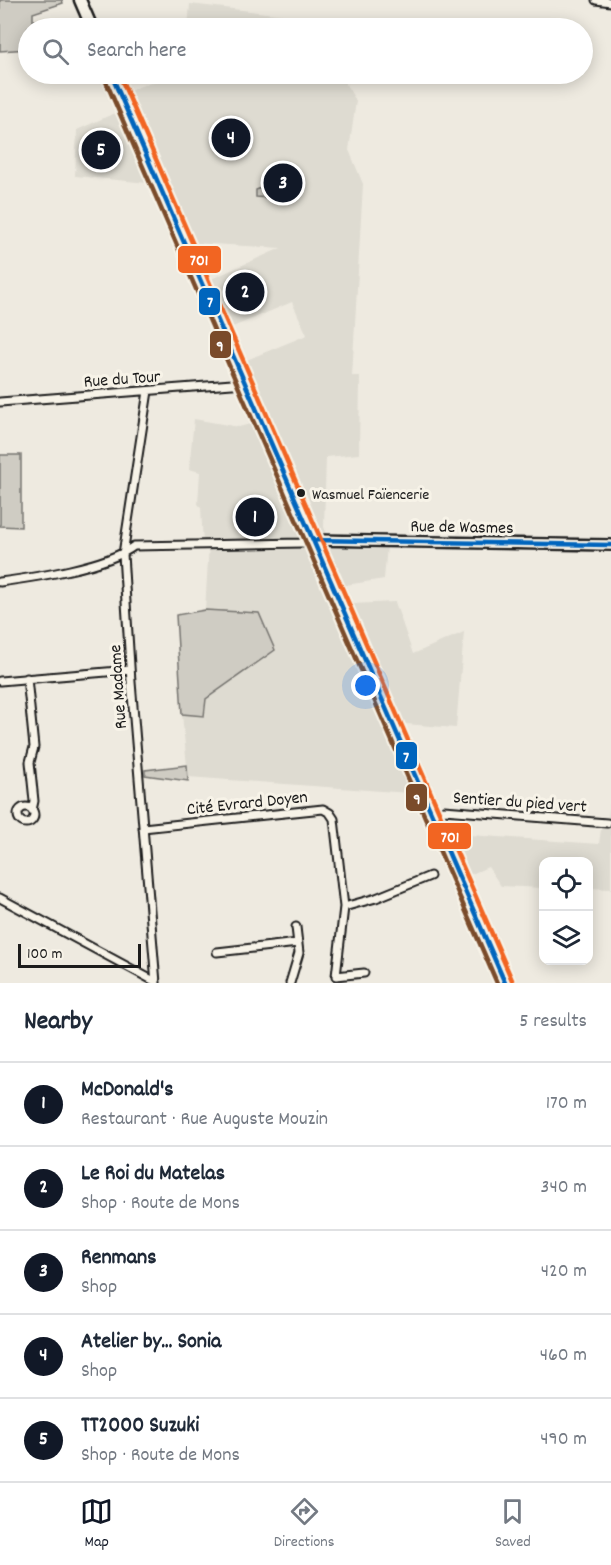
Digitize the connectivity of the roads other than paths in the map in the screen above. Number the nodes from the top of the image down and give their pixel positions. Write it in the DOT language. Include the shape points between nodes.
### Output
graph roads {
  1 [pos="80,0"];
  2 [pos="596,0"];
  3 [pos="611,2"];
  4 [pos="88,18"];
  5 [pos="115,84"];
  6 [pos="245,383"];
  7 [pos="148,391"];
  8 [pos="0,402"];
  9 [pos="313,540"];
  10 [pos="611,545"];
  11 [pos="123,554"];
  12 [pos="0,582"];
  13 [pos="130,670"];
  14 [pos="27,678"];
  15 [pos="0,681"];
  16 [pos="32,810"];
  17 [pos="432,814"];
  18 [pos="607,823"];
  19 [pos="143,828"];
  20 [pos="430,876"];
  21 [pos="0,897"];
  22 [pos="344,907"];
  23 [pos="296,927"];
  24 [pos="298,943"];
  25 [pos="217,952"];
  26 [pos="364,973"];
  27 [pos="156,982"];
  28 [pos="291,983"];
  29 [pos="505,983"];
  1 -- 4 [label="main road"];
  2 -- 3 [label="street"];
  5 -- 6 [label="main road"];
  6 -- 7 [label="street, Rue du Tour"];
  6 -- 9 [label="main road"];
  7 -- 8 [label="street, Rue du Tour"];
  7 -- 11 [label="street, Rue Madame"];
  9 -- 10 [label="street, Rue de Wasmes"];
  9 -- 11 [label="street" via="145,544"];
  9 -- 17 [label="main road"];
  11 -- 12 [label="street" via="54,574"];
  11 -- 13 [label="street, Rue Madame"];
  13 -- 14 [label="street"];
  13 -- 19 [label="street, Rue Madame"];
  14 -- 15 [label="street"];
  14 -- 16 [label="street" via="34,747 30,762"];
  17 -- 18 [label="street, Sentier du pied vert" via="444,810"];
  17 -- 29 [label="main road"];
  19 -- 22 [label="street, Cité Evrard Doyen" via="323,809 334,819"];
  19 -- 27 [label="street, Rue Madame"];
  20 -- 22 [label="street"];
  21 -- 27 [label="street"];
  22 -- 26 [label="street, Cité Evrard Doyen" via="336,976"];
  23 -- 24 [label="street"];
  24 -- 25 [label="street"];
  24 -- 28 [label="street"];
}
